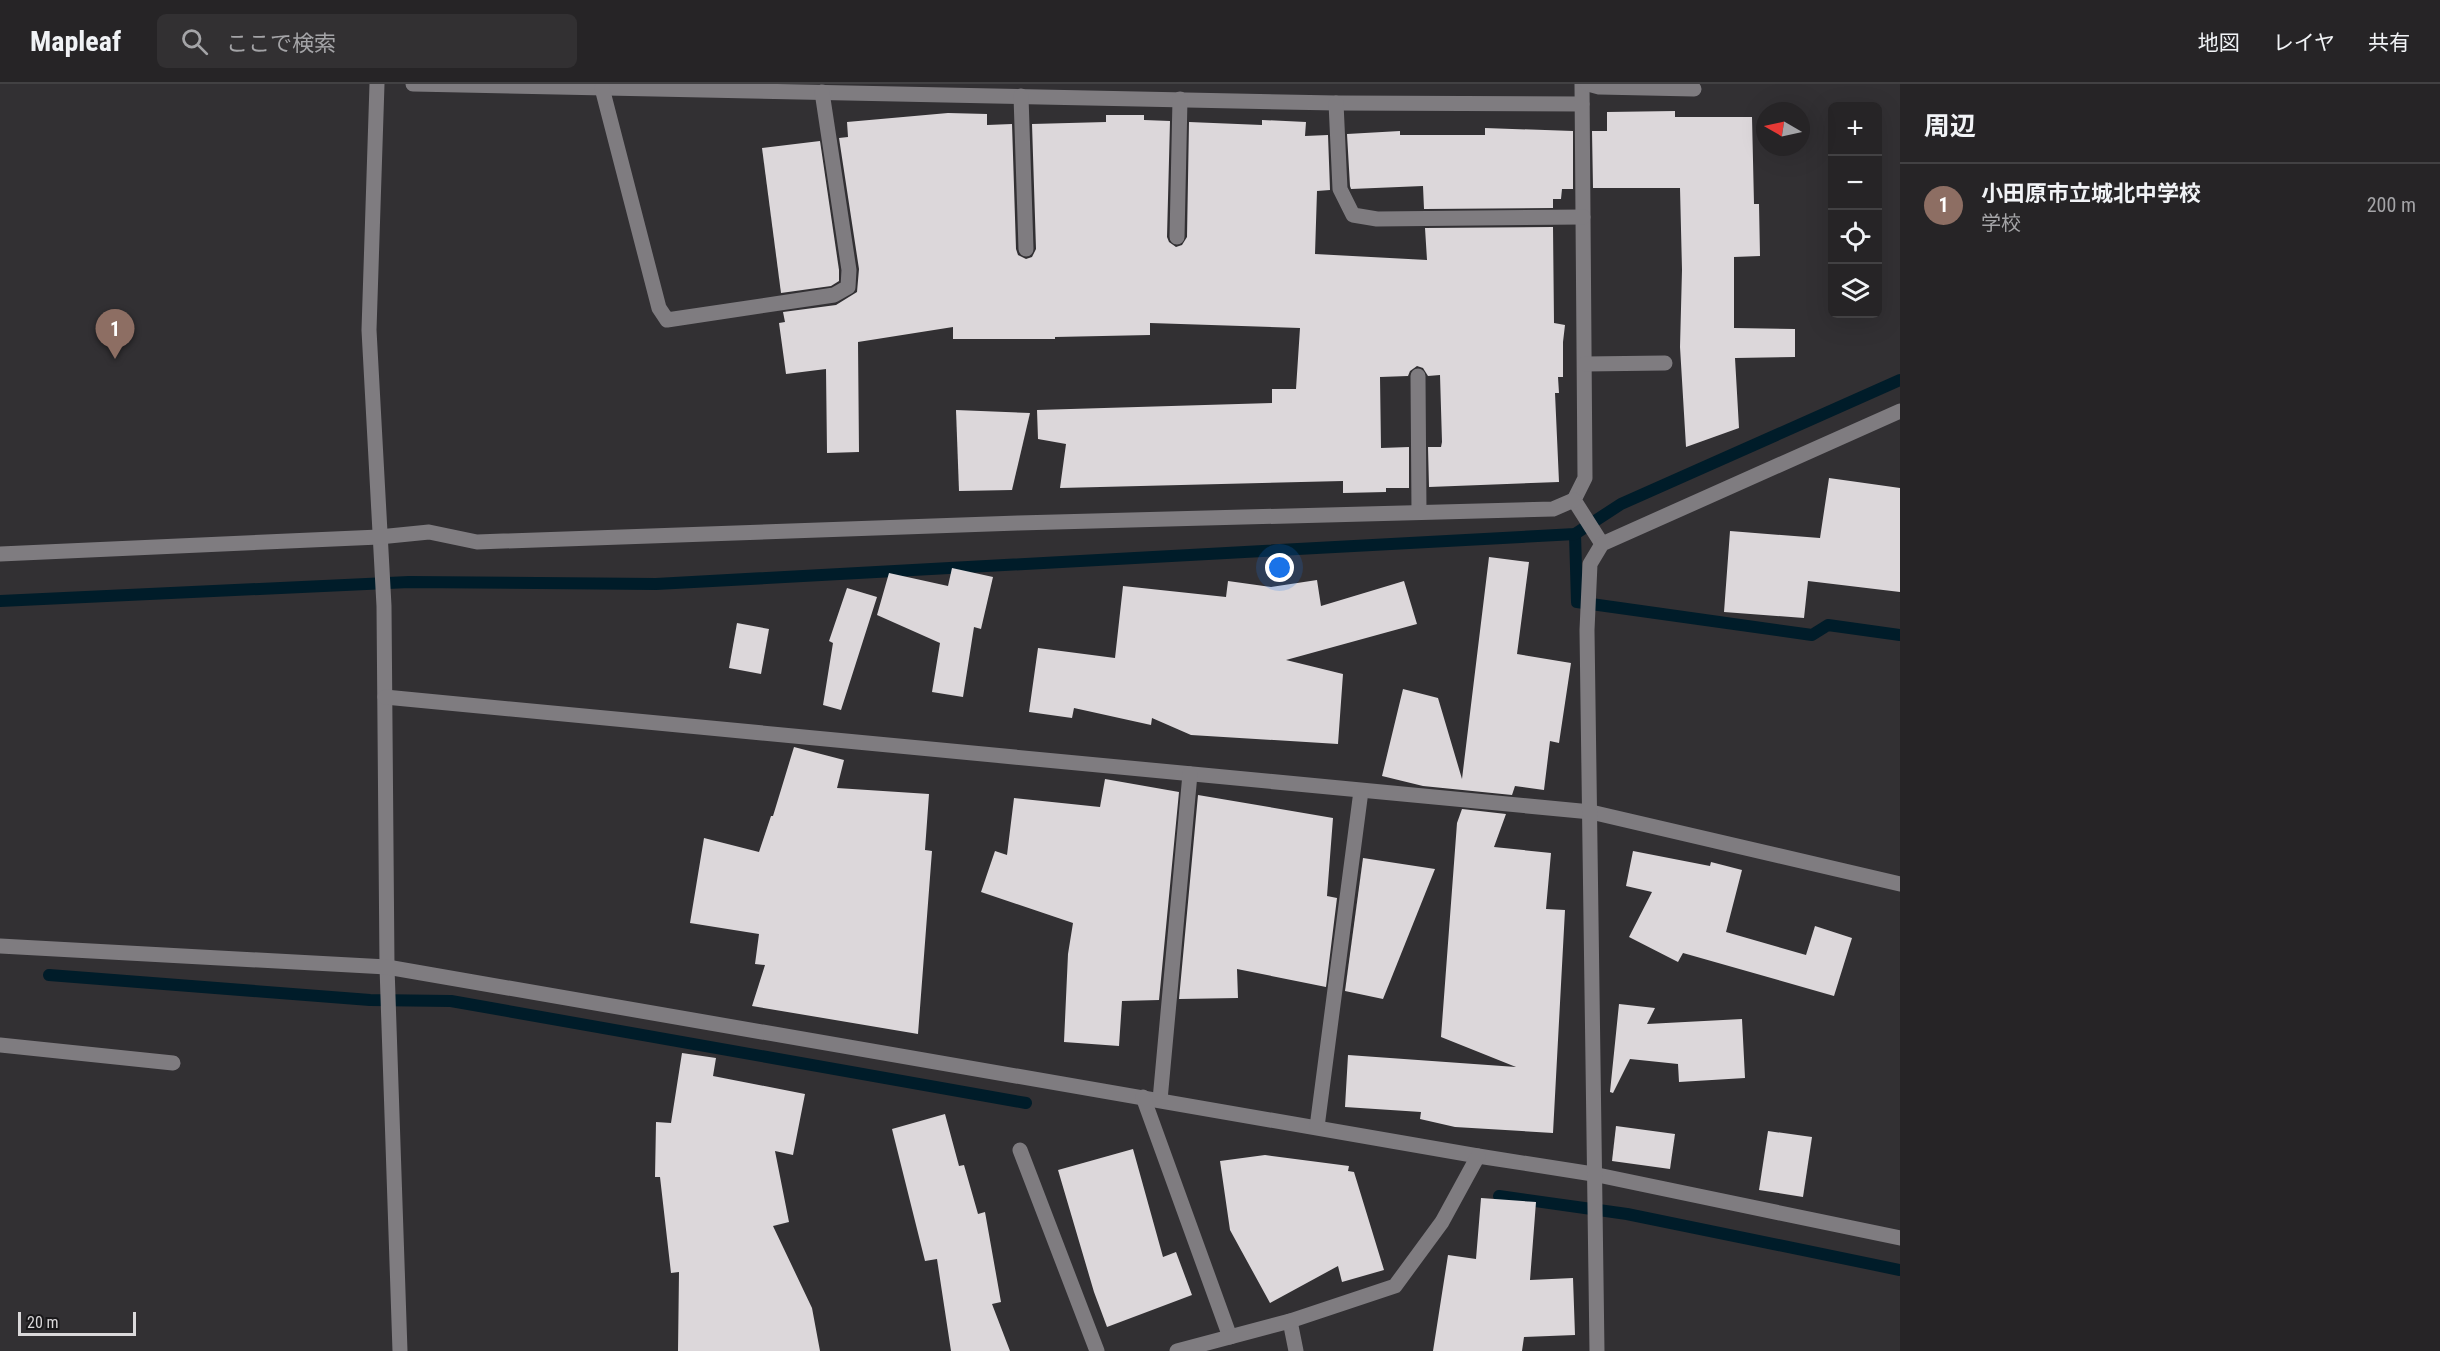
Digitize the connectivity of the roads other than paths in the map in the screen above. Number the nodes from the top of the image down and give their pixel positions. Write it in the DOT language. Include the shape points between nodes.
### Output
graph roads {
  1 [pos="377,84"];
  2 [pos="413,84"];
  3 [pos="1582,84"];
  4 [pos="1588,84"];
  5 [pos="619,86"];
  6 [pos="602,88"];
  7 [pos="1694,89"];
  8 [pos="822,92"];
  9 [pos="1021,96"];
  10 [pos="1180,99"];
  11 [pos="1336,103"];
  12 [pos="1582,104"];
  13 [pos="1583,217"];
  14 [pos="1177,237"];
  15 [pos="1026,249"];
  16 [pos="1665,363"];
  17 [pos="1585,364"];
  18 [pos="1418,376"];
  19 [pos="1900,411"];
  20 [pos="1575,501"];
  21 [pos="1419,512"];
  22 [pos="379,537"];
  23 [pos="1601,543"];
  24 [pos="0,554"];
  25 [pos="385,697"];
  26 [pos="1190,774"];
  27 [pos="1361,791"];
  28 [pos="1591,812"];
  29 [pos="1900,884"];
  30 [pos="0,946"];
  31 [pos="387,967"];
  32 [pos="0,1046"];
  33 [pos="173,1063"];
  34 [pos="1143,1097"];
  35 [pos="1160,1100"];
  36 [pos="1317,1127"];
  37 [pos="1020,1150"];
  38 [pos="1478,1156"];
  39 [pos="1593,1174"];
  40 [pos="1900,1238"];
  41 [pos="1290,1321"];
  42 [pos="1230,1336"];
  43 [pos="399,1351"];
  44 [pos="1097,1351"];
  45 [pos="1177,1351"];
  46 [pos="1296,1351"];
  47 [pos="1597,1351"];
  1 -- 22 [label="street" via="369,330"];
  2 -- 6 [label="street"];
  3 -- 12 [label="street"];
  4 -- 7 [label="street"];
  5 -- 6 [label="street"];
  5 -- 8 [label="street"];
  6 -- 8 [label="street" via="659,308 667,320 834,295 848,287 849,270"];
  8 -- 9 [label="street"];
  9 -- 10 [label="street"];
  9 -- 15 [label="street"];
  10 -- 11 [label="street"];
  10 -- 14 [label="street"];
  11 -- 12 [label="street"];
  11 -- 13 [label="street" via="1340,189 1353,215 1377,219"];
  12 -- 13 [label="street"];
  13 -- 17 [label="street"];
  16 -- 17 [label="street"];
  17 -- 20 [label="street" via="1585,478"];
  18 -- 21 [label="street"];
  19 -- 23 [label="street"];
  20 -- 21 [label="street" via="1553,509"];
  20 -- 23 [label="street"];
  21 -- 22 [label="street" via="477,542 429,532"];
  22 -- 24 [label="street"];
  22 -- 25 [label="street"];
  23 -- 28 [label="street" via="1590,564 1587,630"];
  25 -- 26 [label="street"];
  25 -- 31 [label="street"];
  26 -- 27 [label="street"];
  26 -- 35 [label="street"];
  27 -- 28 [label="street"];
  27 -- 36 [label="street"];
  28 -- 29 [label="street"];
  28 -- 39 [label="street"];
  30 -- 31 [label="street"];
  31 -- 34 [label="street"];
  31 -- 43 [label="street"];
  32 -- 33 [label="street"];
  34 -- 35 [label="street"];
  34 -- 42 [label="street"];
  35 -- 36 [label="street"];
  36 -- 38 [label="street"];
  37 -- 44 [label="street"];
  38 -- 39 [label="street"];
  38 -- 41 [label="street" via="1442,1222 1395,1286"];
  39 -- 40 [label="street"];
  39 -- 47 [label="street"];
  41 -- 42 [label="street"];
  41 -- 46 [label="street"];
  42 -- 45 [label="street"];
}
